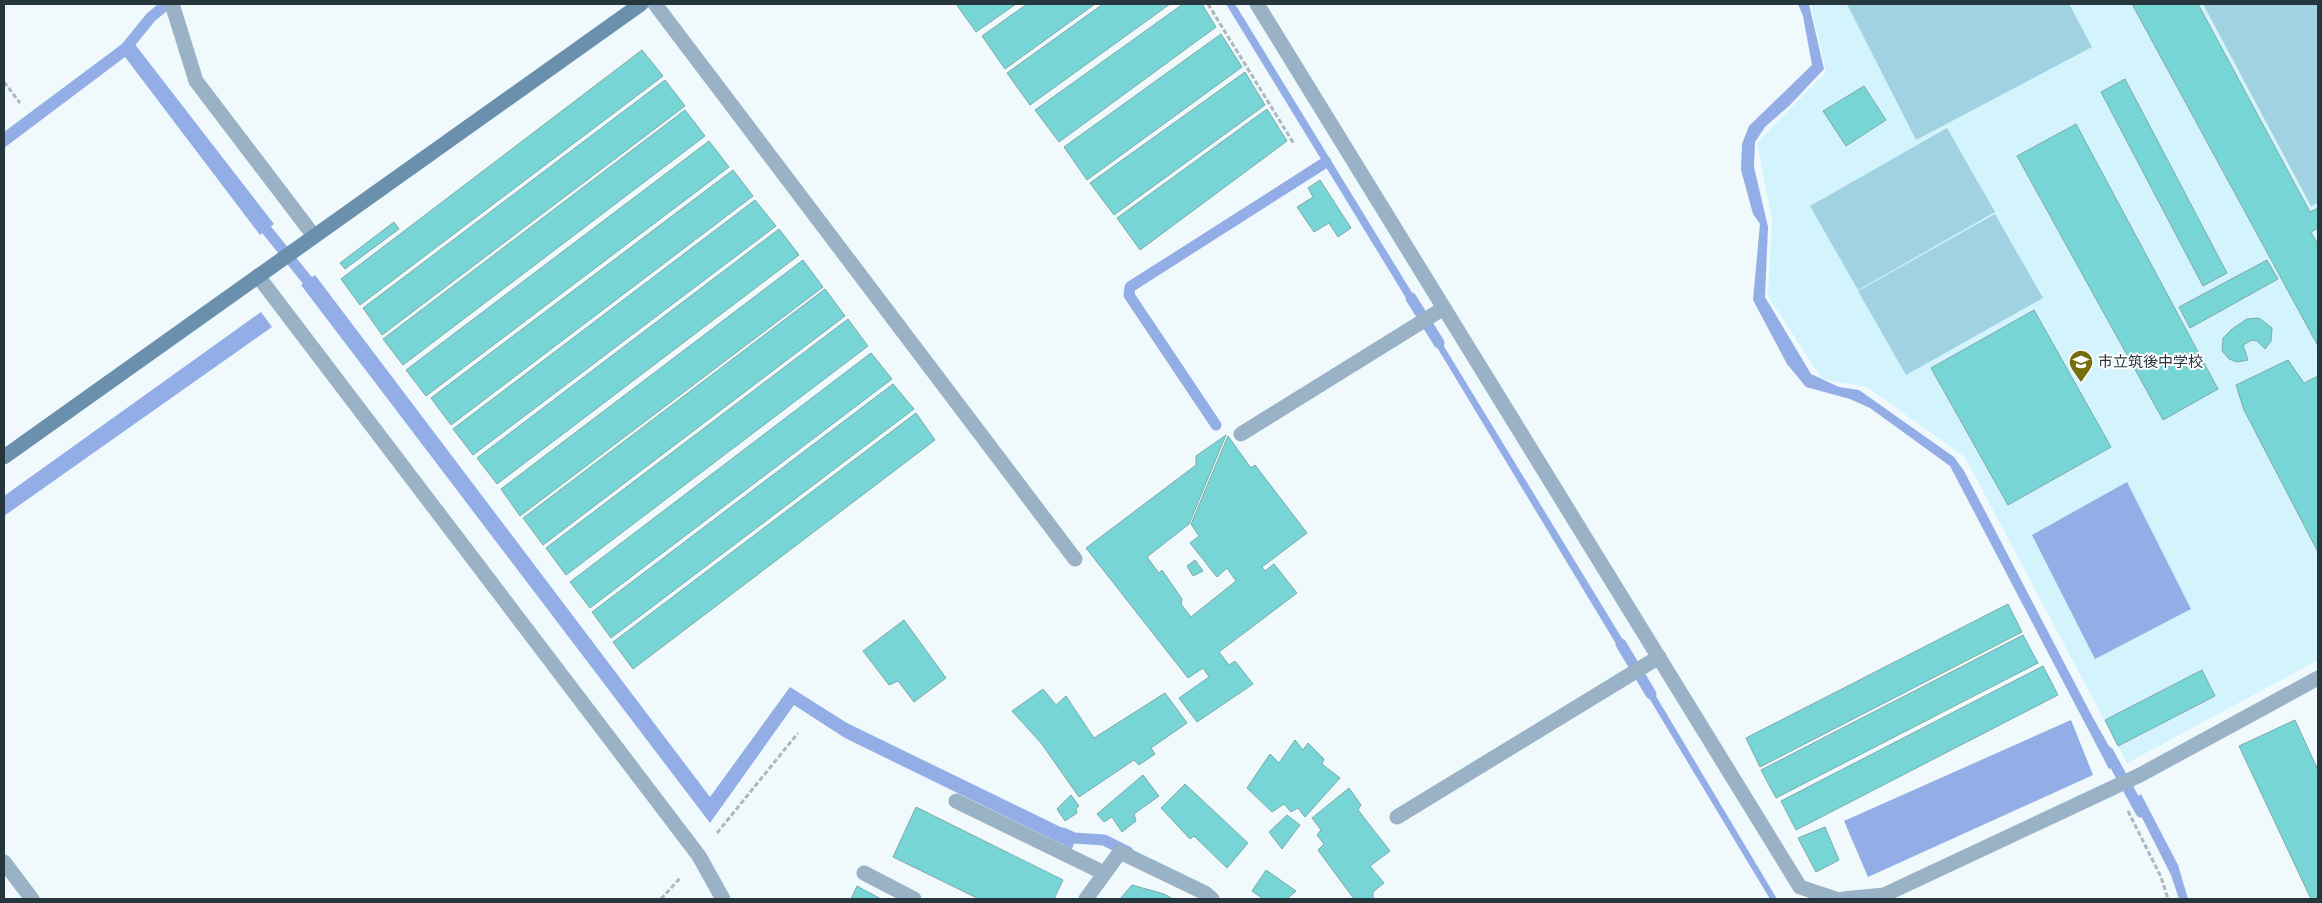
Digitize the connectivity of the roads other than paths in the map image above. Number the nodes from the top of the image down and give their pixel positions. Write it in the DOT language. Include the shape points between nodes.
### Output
graph roads {
  1 [pos="172,4"];
  2 [pos="641,4"];
  3 [pos="655,4"];
  4 [pos="1257,4"];
  5 [pos="314,236"];
  6 [pos="258,276"];
  7 [pos="1444,308"];
  8 [pos="1240,434"];
  9 [pos="4,457"];
  10 [pos="1074,559"];
  11 [pos="1659,657"];
  12 [pos="2318,678"];
  13 [pos="956,801"];
  14 [pos="1397,817"];
  15 [pos="4,862"];
  16 [pos="864,873"];
  17 [pos="1104,873"];
  18 [pos="32,899"];
  19 [pos="723,899"];
  20 [pos="914,899"];
  21 [pos="1086,899"];
  22 [pos="1212,899"];
  23 [pos="1836,899"];
  24 [pos="1843,899"];
  1 -- 5 [label="street" via="196,81"];
  2 -- 5 [label="street"];
  3 -- 10 [label="street"];
  4 -- 7 [label="street"];
  5 -- 6 [label="street"];
  6 -- 9 [label="street"];
  6 -- 19 [label="street" via="699,856"];
  7 -- 8 [label="street"];
  7 -- 11 [label="street"];
  11 -- 14 [label="street"];
  11 -- 23 [label="street" via="1800,887"];
  12 -- 24 [label="street" via="2140,776 1884,895"];
  13 -- 17 [label="street"];
  15 -- 18 [label="street"];
  16 -- 20 [label="street"];
  17 -- 21 [label="street"];
  17 -- 22 [label="street" via="1120,852"];
}
